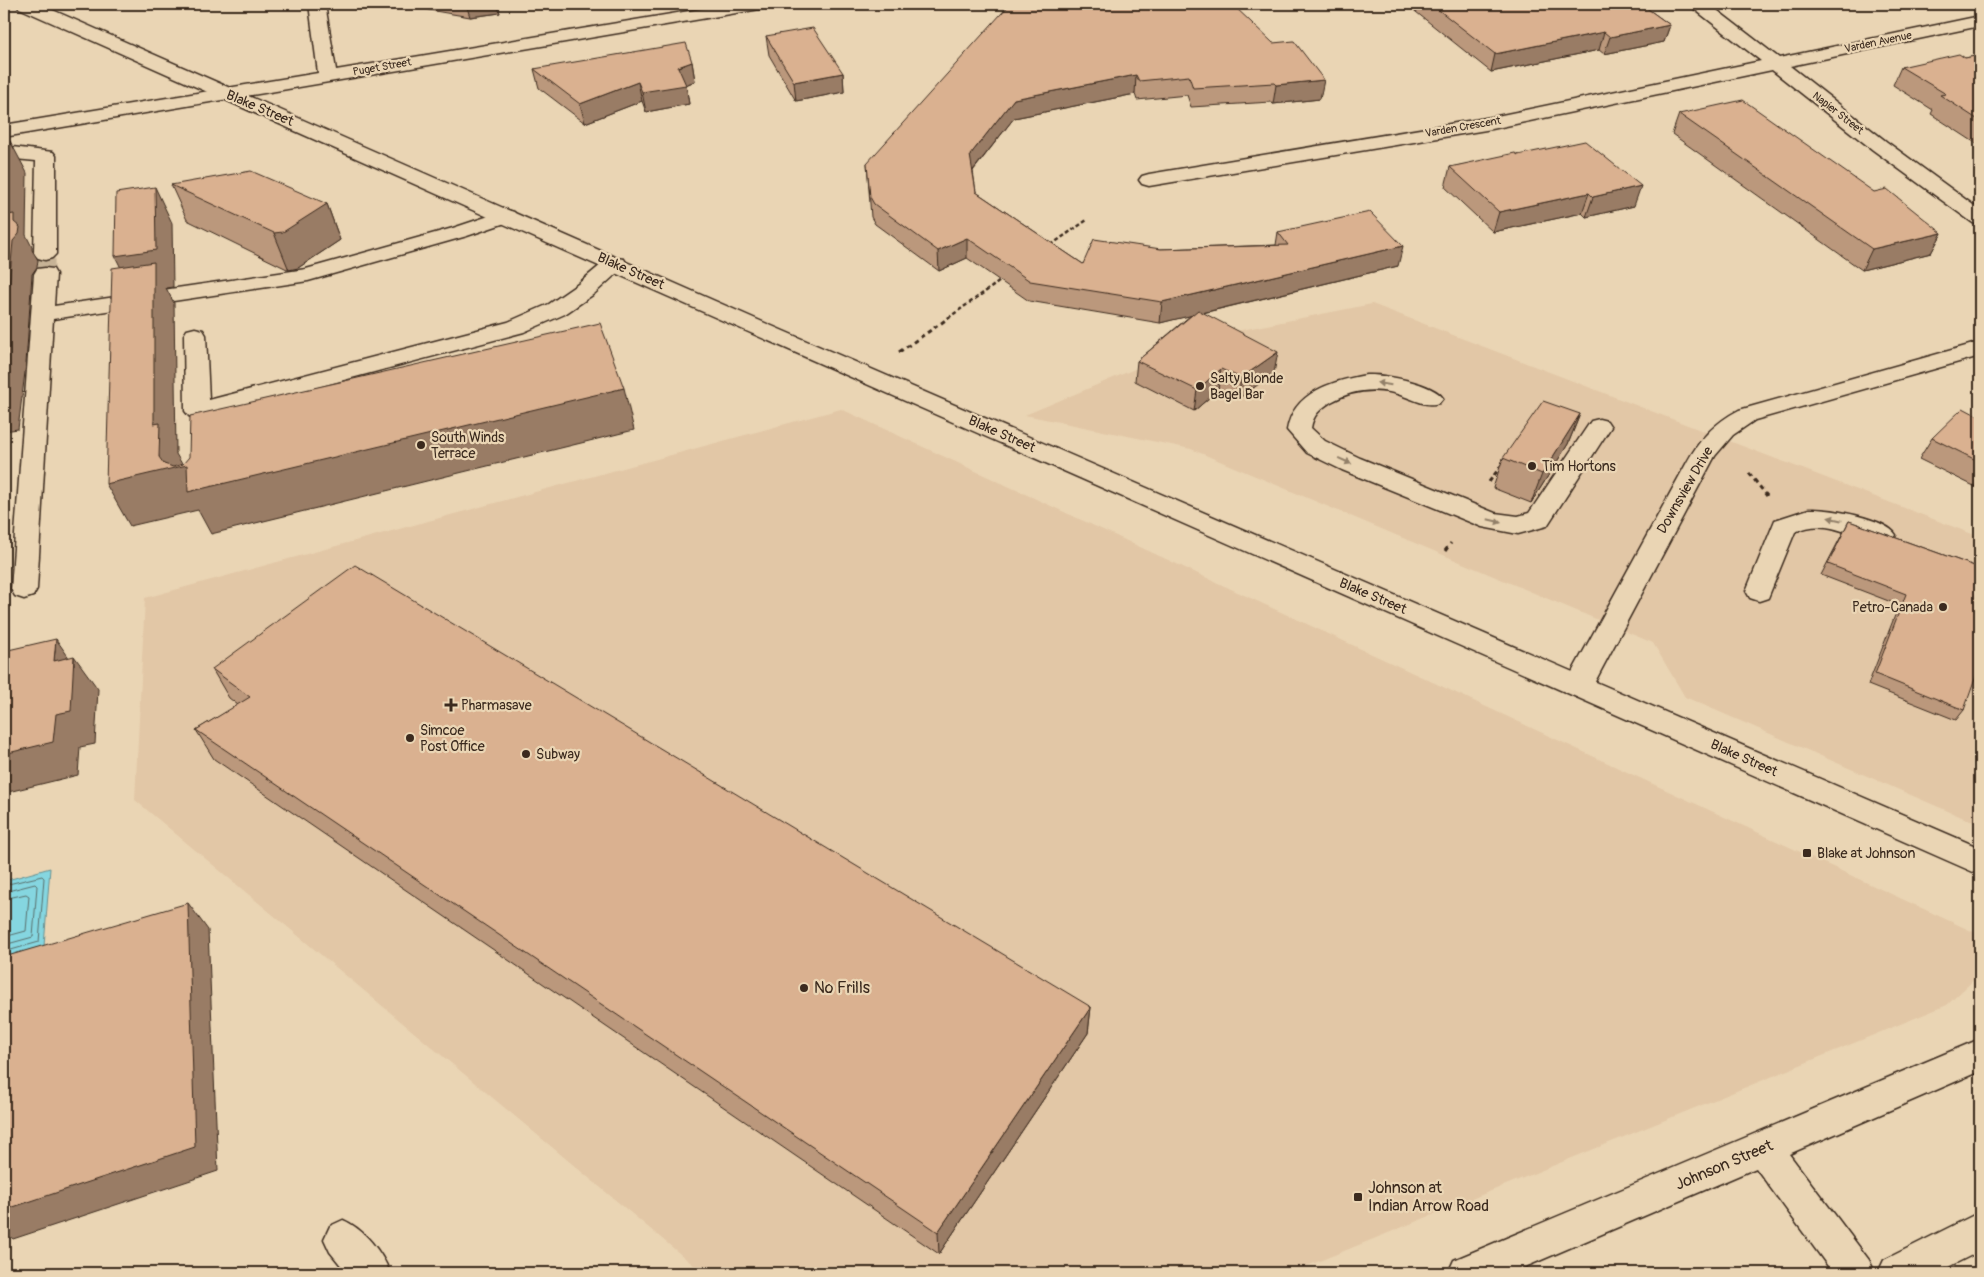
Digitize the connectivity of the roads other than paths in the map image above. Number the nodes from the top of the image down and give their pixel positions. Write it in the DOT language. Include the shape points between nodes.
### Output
graph roads {
  1 [pos="24,4"];
  2 [pos="317,4"];
  3 [pos="760,4"];
  4 [pos="1699,4"];
  5 [pos="1980,21"];
  6 [pos="1776,64"];
  7 [pos="328,76"];
  8 [pos="226,94"];
  9 [pos="4,131"];
  10 [pos="4,152"];
  11 [pos="1149,180"];
  12 [pos="507,216"];
  13 [pos="1980,219"];
  14 [pos="616,264"];
  15 [pos="42,314"];
  16 [pos="195,335"];
  17 [pos="1980,349"];
  18 [pos="1431,398"];
  19 [pos="1599,427"];
  20 [pos="1901,541"];
  21 [pos="24,588"];
  22 [pos="1759,591"];
  23 [pos="1579,685"];
  24 [pos="1980,862"];
  25 [pos="1980,1055"];
  26 [pos="1763,1148"];
  27 [pos="1980,1231"];
  28 [pos="343,1239"];
  29 [pos="371,1273"];
  30 [pos="1467,1273"];
  31 [pos="1856,1273"];
  32 [pos="1898,1273"];
  1 -- 8 [label="street, Blake Street"];
  2 -- 7 [label="street"];
  3 -- 7 [label="street, Puget Street"];
  4 -- 6 [label="street, Napier Street"];
  5 -- 6 [label="street, Varden Avenue"];
  6 -- 11 [label="street, Varden Crescent" via="1492,122"];
  6 -- 13 [label="street, Napier Street"];
  7 -- 8 [label="street, Puget Street"];
  8 -- 9 [label="street, Puget Street"];
  8 -- 12 [label="street, Blake Street"];
  10 -- 15 [label="street" via="46,156"];
  12 -- 14 [label="street, Blake Street"];
  12 -- 15 [label="street" via="308,274"];
  14 -- 16 [label="street" via="557,309 516,327 197,421"];
  14 -- 23 [label="street, Blake Street"];
  15 -- 21 [label="street"];
  17 -- 23 [label="street, Downsview Drive" via="1747,415 1724,428 1707,447"];
  18 -- 19 [label="street, one-way" via="1399,386 1375,382 1353,385 1316,401 1302,415 1299,430 1316,448 1351,464 1491,521 1518,526 1538,520"];
  20 -- 22 [label="street, one-way" via="1848,522 1820,516 1795,521 1784,526"];
  23 -- 24 [label="street, Blake Street"];
  25 -- 26 [label="street, Johnson Street"];
  26 -- 30 [label="street, Johnson Street"];
  26 -- 31 [label="street"];
  27 -- 32 [label="street"];
  28 -- 29 [label="street"];
}
